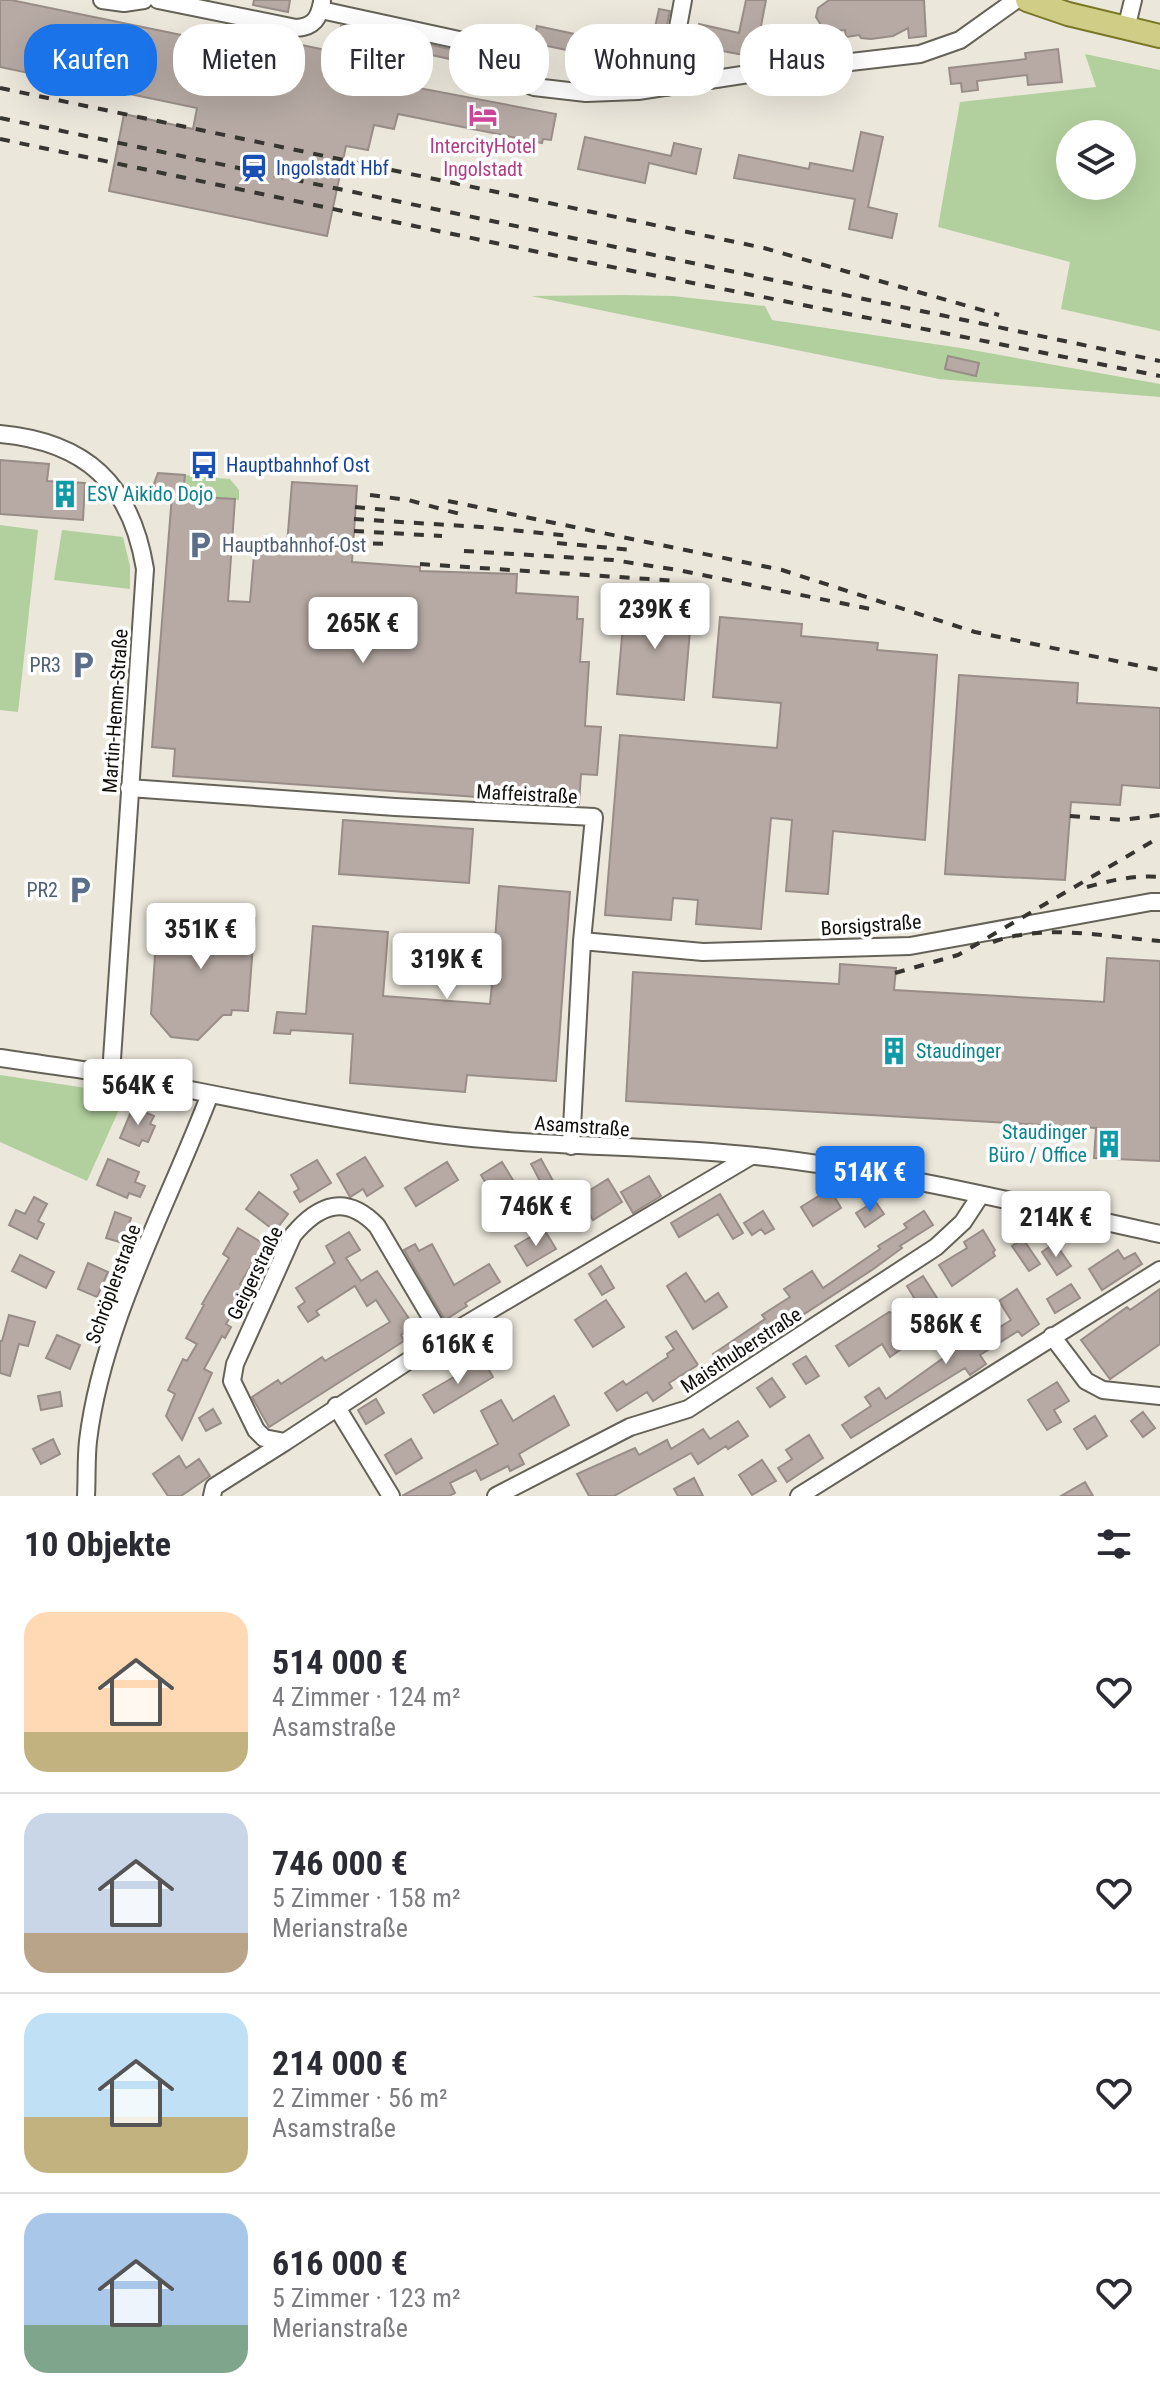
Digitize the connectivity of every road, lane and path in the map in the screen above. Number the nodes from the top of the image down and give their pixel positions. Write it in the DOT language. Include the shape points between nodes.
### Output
graph roads {
  1 [pos="102,0"];
  2 [pos="144,0"];
  3 [pos="158,0"];
  4 [pos="683,0"];
  5 [pos="1016,0"];
  6 [pos="1027,0"];
  7 [pos="1133,0"];
  8 [pos="125,2"];
  9 [pos="319,11"];
  10 [pos="679,24"];
  11 [pos="1126,29"];
  12 [pos="1160,36"];
  13 [pos="724,79"];
  14 [pos="565,91"];
  15 [pos="0,434"];
  16 [pos="129,788"];
  17 [pos="1160,902"];
  18 [pos="582,941"];
  19 [pos="0,1058"];
  20 [pos="111,1074"];
  21 [pos="210,1094"];
  22 [pos="571,1146"];
  23 [pos="752,1156"];
  24 [pos="980,1196"];
  25 [pos="1160,1234"];
  26 [pos="1160,1270"];
  27 [pos="1052,1336"];
  28 [pos="443,1338"];
  29 [pos="1160,1396"];
  30 [pos="336,1406"];
  31 [pos="279,1442"];
  32 [pos="86,1496"];
  33 [pos="212,1496"];
  34 [pos="391,1496"];
  35 [pos="496,1496"];
  36 [pos="799,1496"];
  1 -- 8 [label="street"];
  2 -- 8 [label="street"];
  3 -- 9 [label="street" via="283,26 305,27"];
  4 -- 10 [label="street"];
  5 -- 13 [label="street" via="960,40 920,54"];
  6 -- 11 [label="main road"];
  7 -- 11 [label="street"];
  9 -- 14 [label="street" via="482,45 534,87"];
  11 -- 12 [label="main road"];
  15 -- 16 [label="street, Martin-Hemm-Straße" via="59,447 87,463 116,490 134,521 145,569"];
  16 -- 18 [label="street, Maffeistraße" via="594,817"];
  16 -- 20 [label="street, Martin-Hemm-Straße"];
  17 -- 18 [label="street, Borsigstraße" via="910,946 703,952"];
  18 -- 22 [label="street, Maffeistraße"];
  19 -- 20 [label="street, Asamstraße"];
  20 -- 21 [label="street, Asamstraße"];
  21 -- 22 [label="street, Asamstraße" via="418,1132"];
  21 -- 32 [label="street, Schröplerstraße" via="116,1329 88,1440"];
  22 -- 23 [label="street, Asamstraße"];
  23 -- 24 [label="street, Asamstraße" via="874,1173"];
  23 -- 28 [label="street"];
  24 -- 25 [label="street, Asamstraße"];
  24 -- 35 [label="street, Maisthuberstraße" via="963,1222 936,1247 688,1409 630,1427"];
  26 -- 27 [label="street"];
  27 -- 29 [label="street" via="1086,1381 1103,1390"];
  27 -- 36 [label="street"];
  28 -- 30 [label="street"];
  28 -- 31 [label="street, Geigerstraße" via="365,1213 332,1206 307,1218 264,1293 233,1373 256,1430"];
  30 -- 31 [label="street"];
  30 -- 34 [label="street"];
  31 -- 33 [label="street" via="214,1487"];
}
